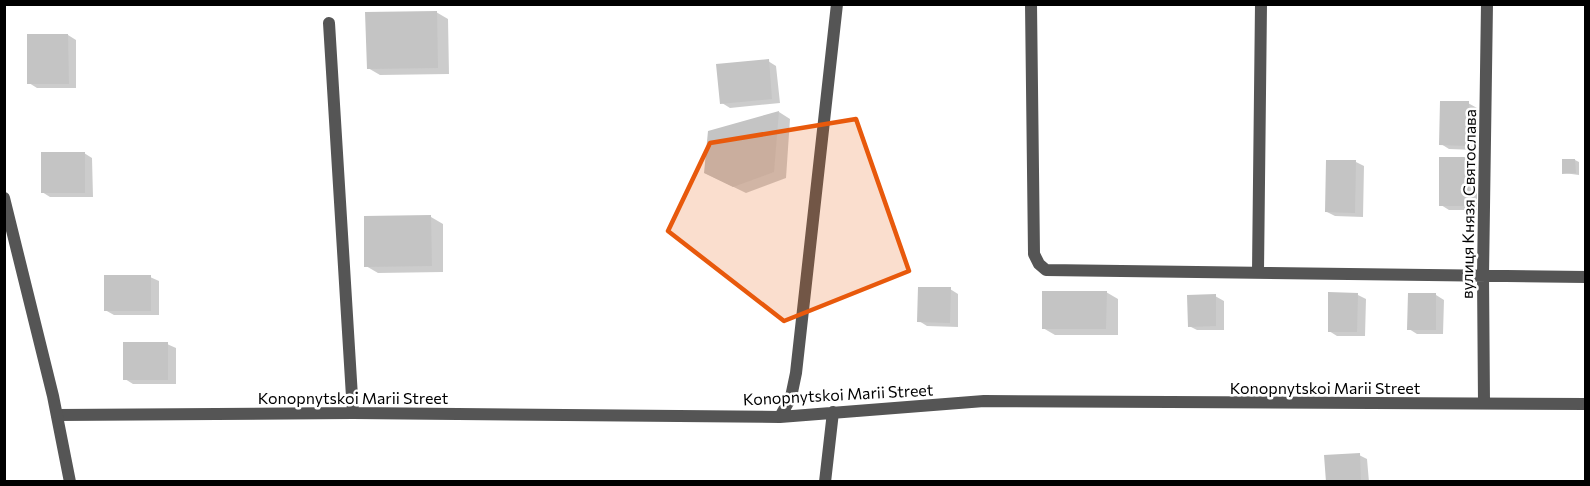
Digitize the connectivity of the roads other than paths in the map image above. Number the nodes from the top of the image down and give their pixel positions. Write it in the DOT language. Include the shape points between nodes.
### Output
graph roads {
  1 [pos="837,4"];
  2 [pos="1031,4"];
  3 [pos="1261,4"];
  4 [pos="1487,4"];
  5 [pos="329,24"];
  6 [pos="4,198"];
  7 [pos="1258,271"];
  8 [pos="1483,275"];
  9 [pos="1586,277"];
  10 [pos="1484,403"];
  11 [pos="1586,404"];
  12 [pos="833,412"];
  13 [pos="353,413"];
  14 [pos="57,415"];
  15 [pos="780,417"];
  16 [pos="70,482"];
  17 [pos="825,482"];
  1 -- 15 [label="street" via="796,374 791,397"];
  2 -- 7 [label="street" via="1034,254 1039,264 1046,270"];
  3 -- 7 [label="street"];
  4 -- 8 [label="street, вулиця Князя Святослава"];
  5 -- 13 [label="street"];
  6 -- 14 [label="street"];
  7 -- 8 [label="street"];
  8 -- 9 [label="street"];
  8 -- 10 [label="street, вулиця Князя Святослава"];
  10 -- 11 [label="street, Konopnytskoi Marii Street"];
  10 -- 12 [label="street, Konopnytskoi Marii Street" via="984,401"];
  12 -- 15 [label="street, Konopnytskoi Marii Street"];
  12 -- 17 [label="street"];
  13 -- 14 [label="street, Konopnytskoi Marii Street"];
  13 -- 15 [label="street, Konopnytskoi Marii Street"];
  14 -- 16 [label="street"];
}
